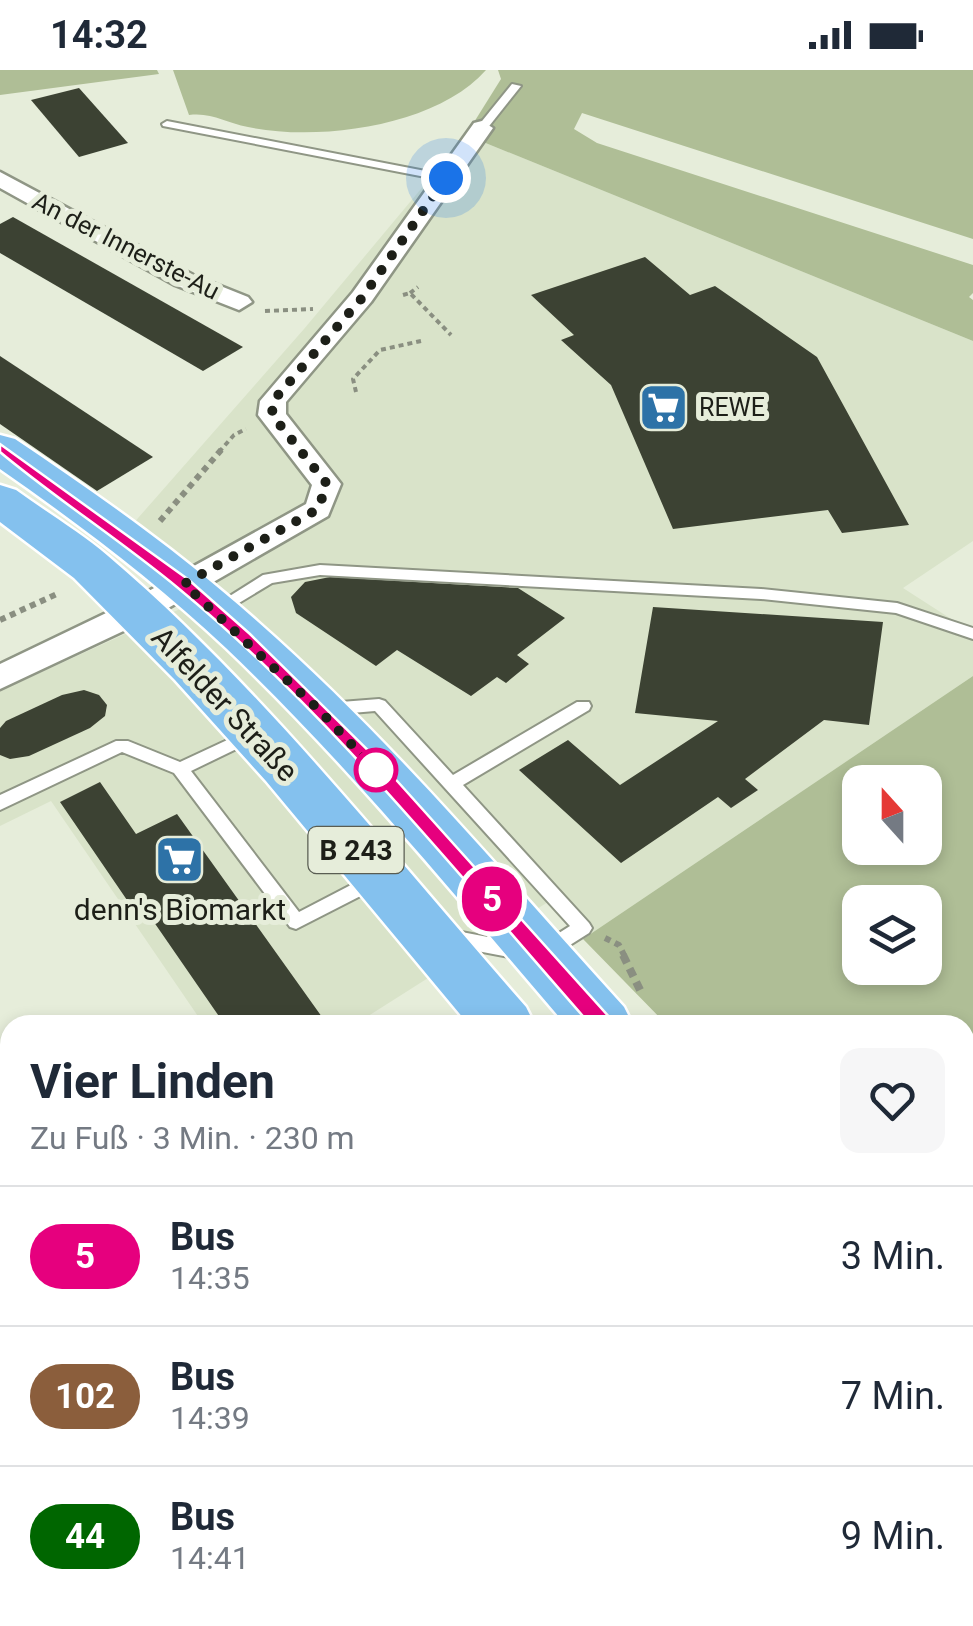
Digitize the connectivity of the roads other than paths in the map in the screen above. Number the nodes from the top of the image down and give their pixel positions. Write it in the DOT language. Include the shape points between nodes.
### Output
graph roads {
  1 [pos="516,86"];
  2 [pos="167,124"];
  3 [pos="482,128"];
  4 [pos="446,178"];
  5 [pos="4,186"];
  6 [pos="240,302"];
  7 [pos="0,449"];
  8 [pos="0,500"];
  9 [pos="199,597"];
  10 [pos="138,611"];
  11 [pos="973,634"];
  12 [pos="0,678"];
  13 [pos="583,706"];
  14 [pos="318,709"];
  15 [pos="254,734"];
  16 [pos="180,770"];
  17 [pos="453,783"];
  18 [pos="0,803"];
  19 [pos="379,878"];
  20 [pos="426,934"];
  21 [pos="562,941"];
  22 [pos="496,1015"];
  23 [pos="624,1015"];
  1 -- 3 [label="lane"];
  2 -- 4 [label="lane"];
  3 -- 4 [label="street"];
  4 -- 9 [label="street" via="350,313 273,401 272,415 327,484 318,509"];
  5 -- 6 [label="street, An der Innerste-Au"];
  7 -- 9 [label="main road, Alfelder Straße / B 243"];
  8 -- 10 [label="main road, Alfelder Straße / B 243"];
  9 -- 10 [label="street"];
  9 -- 11 [label="lane" via="320,570 760,594 897,608"];
  9 -- 14 [label="main road, Alfelder Straße / B 243"];
  10 -- 12 [label="street"];
  10 -- 15 [label="main road, Alfelder Straße / B 243"];
  13 -- 17 [label="lane"];
  14 -- 17 [label="lane, Alfelder Straße" via="379,705"];
  14 -- 21 [label="main road, Alfelder Straße / B 243"];
  15 -- 16 [label="lane"];
  15 -- 19 [label="main road, Alfelder Straße / B 243"];
  16 -- 18 [label="lane" via="122,744"];
  16 -- 19 [label="lane" via="296,922"];
  17 -- 21 [label="lane, Alfelder Straße"];
  19 -- 20 [label="main road, Alfelder Straße / B 243"];
  20 -- 21 [label="lane"];
  20 -- 22 [label="main road, Alfelder Straße / B 243"];
  21 -- 23 [label="main road, Alfelder Straße / B 243"];
}
